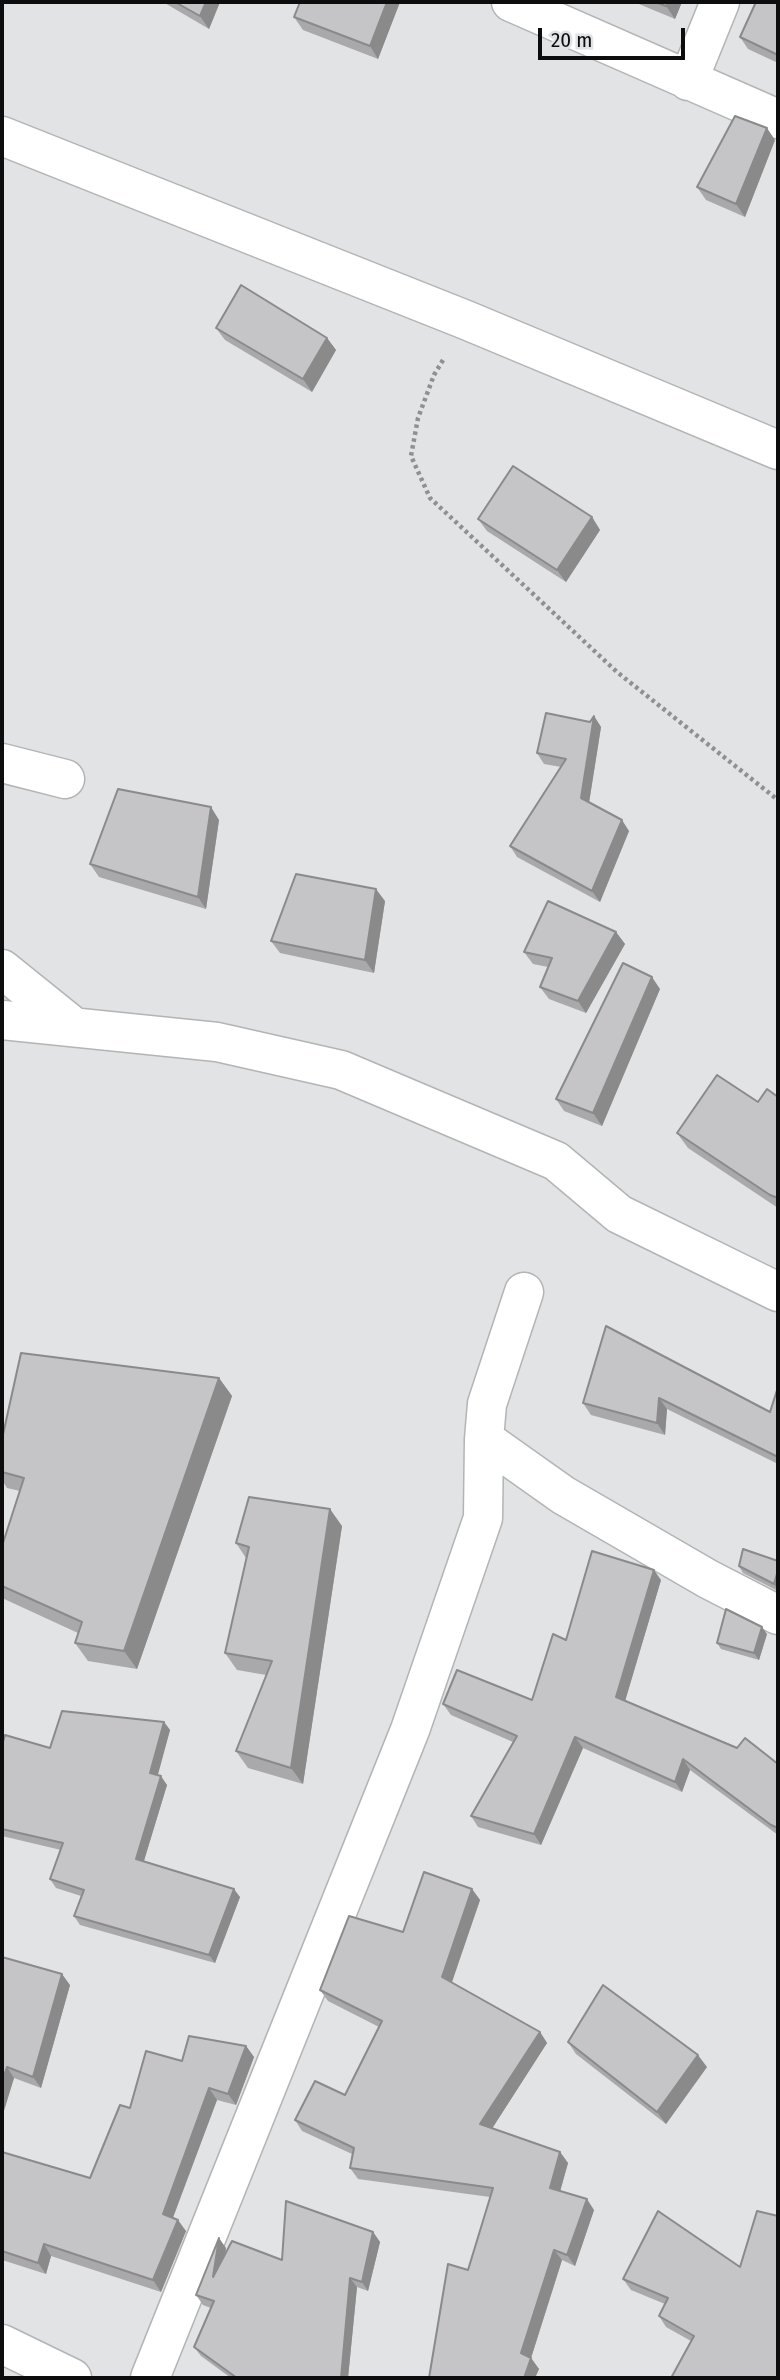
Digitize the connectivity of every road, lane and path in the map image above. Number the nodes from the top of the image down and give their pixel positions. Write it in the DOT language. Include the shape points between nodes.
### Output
graph roads {
  1 [pos="511,2"];
  2 [pos="720,2"];
  3 [pos="688,81"];
  4 [pos="778,119"];
  5 [pos="2,136"];
  6 [pos="466,320"];
  7 [pos="778,450"];
  8 [pos="2,763"];
  9 [pos="65,779"];
  10 [pos="778,800"];
  11 [pos="2,969"];
  12 [pos="2,1020"];
  13 [pos="74,1027"];
  14 [pos="524,1292"];
  15 [pos="778,1292"];
  16 [pos="484,1439"];
  17 [pos="778,1615"];
  18 [pos="2,2344"];
  19 [pos="72,2378"];
  20 [pos="150,2378"];
  1 -- 3 [label="street"];
  2 -- 3 [label="street"];
  3 -- 4 [label="street"];
  5 -- 6 [label="street"];
  6 -- 7 [label="street"];
  6 -- 10 [label="path" via="434,375 418,418 411,456 430,498 617,672"];
  8 -- 9 [label="street"];
  11 -- 13 [label="street"];
  12 -- 13 [label="street"];
  13 -- 15 [label="street" via="218,1042 341,1070 556,1161 620,1214"];
  14 -- 16 [label="street" via="487,1404"];
  16 -- 17 [label="street" via="563,1495"];
  16 -- 20 [label="street" via="482,1518 410,1730"];
  18 -- 19 [label="street"];
}
